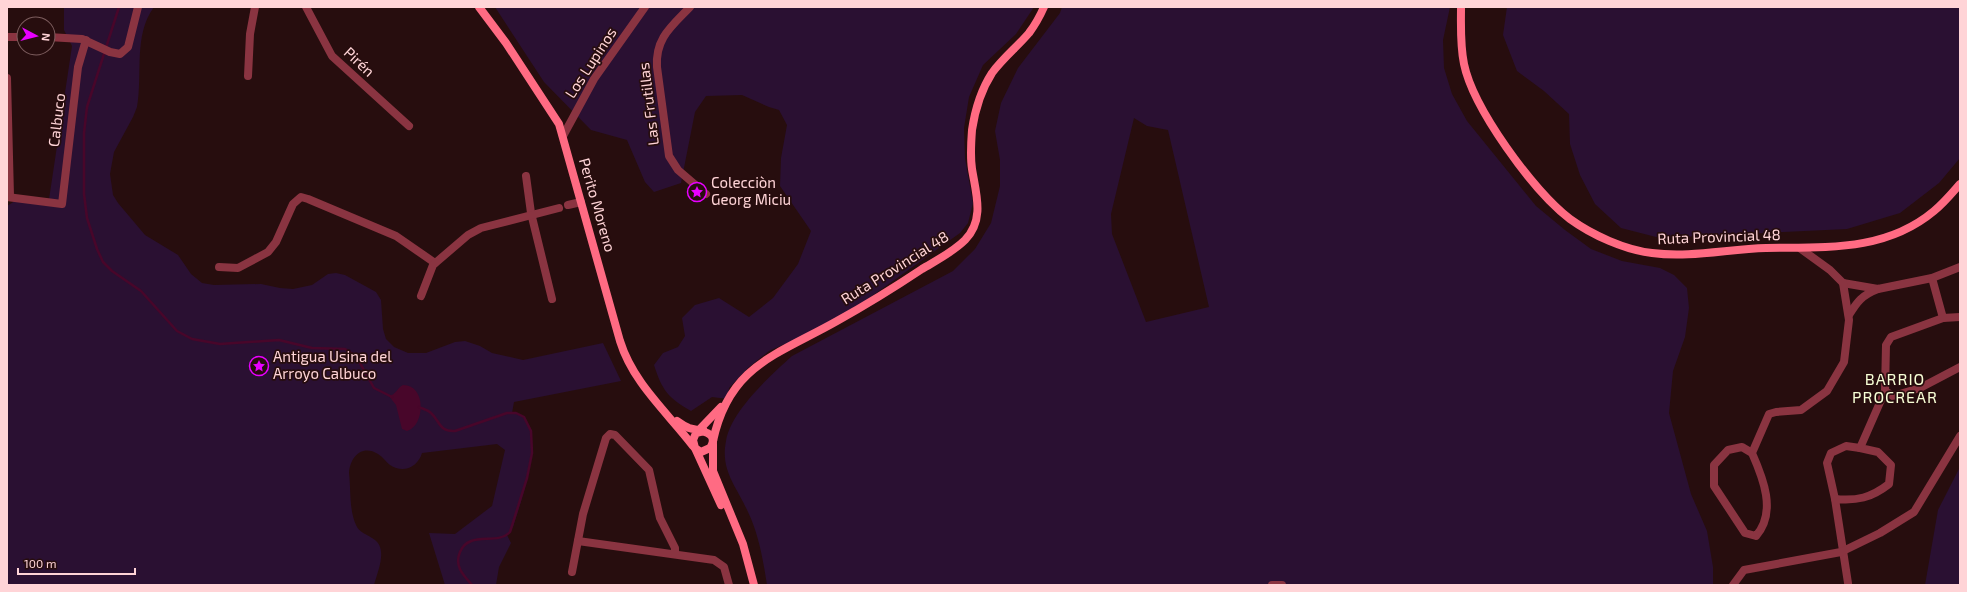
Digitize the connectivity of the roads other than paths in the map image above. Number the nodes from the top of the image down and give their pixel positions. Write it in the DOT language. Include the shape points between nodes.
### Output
graph roads {
  1 [pos="138,7"];
  2 [pos="255,7"];
  3 [pos="306,7"];
  4 [pos="645,7"];
  5 [pos="690,7"];
  6 [pos="1044,7"];
  7 [pos="1461,7"];
  8 [pos="481,8"];
  9 [pos="56,38"];
  10 [pos="86,40"];
  11 [pos="248,76"];
  12 [pos="7,78"];
  13 [pos="409,126"];
  14 [pos="563,136"];
  15 [pos="526,176"];
  16 [pos="1960,184"];
  17 [pos="9,193"];
  18 [pos="706,194"];
  19 [pos="581,202"];
  20 [pos="531,215"];
  21 [pos="1801,249"];
  22 [pos="434,263"];
  23 [pos="219,267"];
  24 [pos="1960,267"];
  25 [pos="1932,278"];
  26 [pos="1843,283"];
  27 [pos="1878,289"];
  28 [pos="420,296"];
  29 [pos="552,299"];
  30 [pos="1848,315"];
  31 [pos="1960,317"];
  32 [pos="1943,318"];
  33 [pos="1960,367"];
  34 [pos="1885,391"];
  35 [pos="728,399"];
  36 [pos="671,417"];
  37 [pos="699,432"];
  38 [pos="1960,436"];
  39 [pos="713,443"];
  40 [pos="694,447"];
  41 [pos="1860,448"];
  42 [pos="1752,452"];
  43 [pos="1835,499"];
  44 [pos="578,541"];
  45 [pos="1843,551"];
  46 [pos="678,555"];
  47 [pos="572,572"];
  48 [pos="1846,584"];
  49 [pos="729,585"];
  50 [pos="748,585"];
  51 [pos="754,585"];
  52 [pos="1272,585"];
  53 [pos="1282,585"];
  54 [pos="1733,585"];
  55 [pos="1857,585"];
  1 -- 10 [label="street" via="126,50 120,54"];
  2 -- 11 [label="street" via="250,34"];
  3 -- 13 [label="street, Pirén" via="332,56"];
  4 -- 14 [label="street, Los Lupinos" via="594,78"];
  5 -- 18 [label="street, Las Frutillas" via="660,43 657,67 669,156 674,166"];
  6 -- 35 [label="main road, Ruta Provincial 48" via="1029,33 992,73 983,88 970,148 979,205 974,229 955,248 919,271 837,321 777,351 743,378"];
  7 -- 21 [label="main road, Ruta Provincial 48" via="1460,36 1464,64 1474,94 1507,150 1554,204 1570,218 1610,242 1651,253"];
  8 -- 14 [label="main road, Perito Moreno" via="552,112"];
  9 -- 10 [label="street"];
  10 -- 17 [label="street, Calbuco" via="77,73 62,204"];
  12 -- 17 [label="street"];
  14 -- 19 [label="main road, Perito Moreno"];
  15 -- 20 [label="street"];
  16 -- 21 [label="main road, Ruta Provincial 48" via="1934,211 1913,225 1890,235 1870,243"];
  19 -- 20 [label="street"];
  19 -- 36 [label="main road, Perito Moreno" via="625,356 640,382"];
  20 -- 22 [label="street" via="474,231"];
  20 -- 29 [label="street"];
  21 -- 26 [label="street"];
  22 -- 23 [label="street" via="396,236 301,197 292,204 276,242 268,252 238,268"];
  22 -- 28 [label="street"];
  24 -- 25 [label="street"];
  25 -- 27 [label="street"];
  25 -- 32 [label="street"];
  26 -- 27 [label="street"];
  26 -- 30 [label="street"];
  27 -- 30 [label="street" via="1858,299"];
  30 -- 42 [label="street" via="1850,320 1844,362 1827,391 1801,410 1769,414"];
  31 -- 32 [label="street"];
  32 -- 34 [label="street" via="1892,337 1886,345"];
  33 -- 34 [label="street" via="1920,388 1893,396"];
  34 -- 41 [label="street"];
  35 -- 37 [label="main road, Ruta Provincial 48"];
  35 -- 39 [label="main road, Ruta Provincial 48" via="718,422"];
  36 -- 37 [label="main road, Perito Moreno"];
  36 -- 40 [label="main road, Perito Moreno"];
  37 -- 39 [label="main road" via="710,434"];
  37 -- 40 [label="main road"];
  38 -- 45 [label="street" via="1914,512 1880,533"];
  39 -- 40 [label="main road" via="706,451 699,451"];
  39 -- 51 [label="main road, Ruta Provincial 48" via="713,471 743,544"];
  40 -- 50 [label="main road" via="736,538"];
  41 -- 43 [label="street" via="1846,446 1831,453 1827,464"];
  41 -- 43 [label="street" via="1878,452 1891,465 1889,484 1875,494 1851,500"];
  42 -- 42 [label="street" via="1765,487 1767,506 1764,527 1756,536 1745,533 1714,486 1714,465 1728,450 1742,447"];
  43 -- 45 [label="street"];
  44 -- 46 [label="street"];
  44 -- 46 [label="street" via="583,514 606,438 612,434 649,470 659,514"];
  44 -- 47 [label="street"];
  45 -- 48 [label="street"];
  45 -- 54 [label="street" via="1744,570"];
  46 -- 49 [label="street" via="718,562 726,571"];
  48 -- 55 [label="street"];
  52 -- 53 [label="street"];
}
